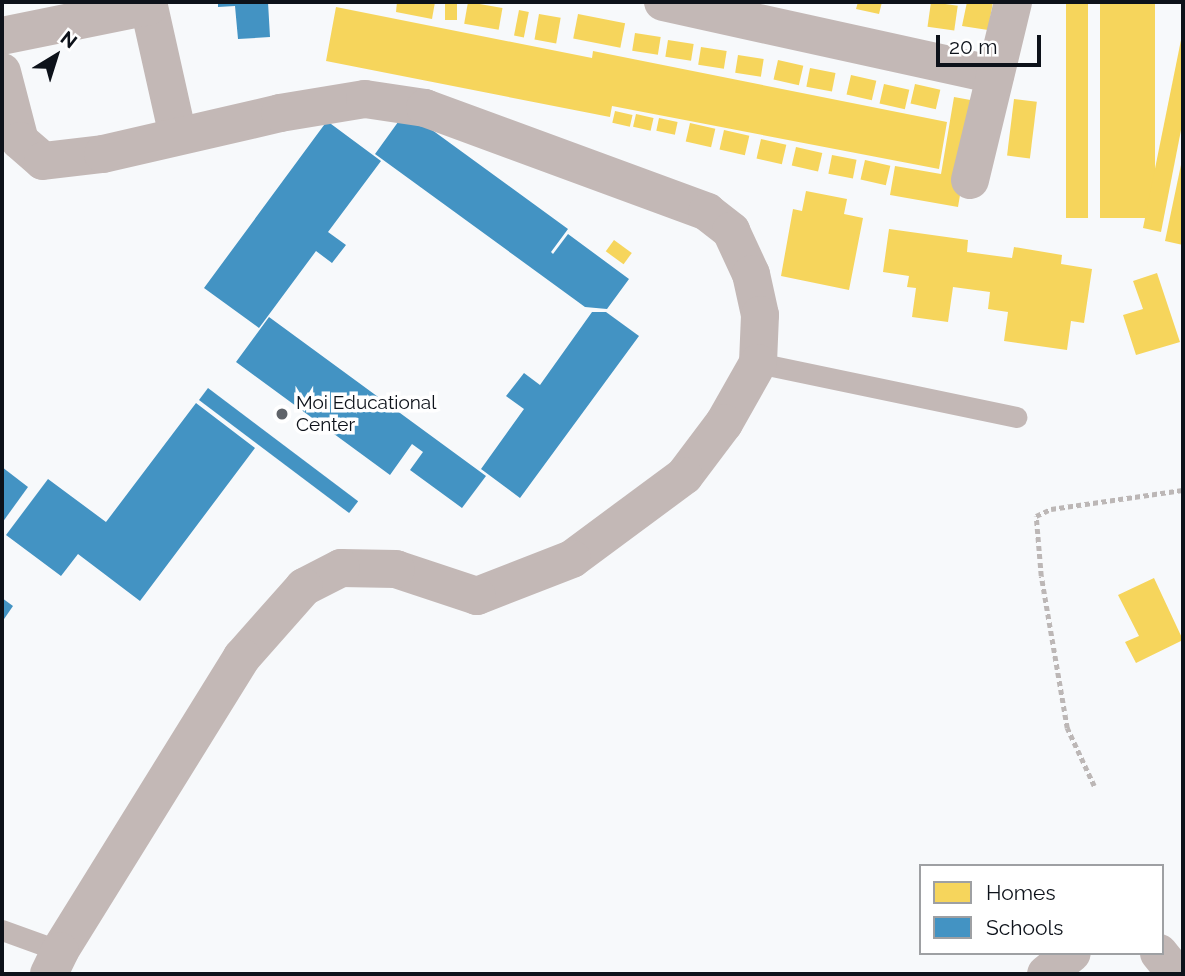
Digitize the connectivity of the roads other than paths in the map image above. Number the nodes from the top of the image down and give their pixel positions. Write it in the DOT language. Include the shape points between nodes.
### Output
graph roads {
  1 [pos="663,2"];
  2 [pos="1013,2"];
  3 [pos="149,4"];
  4 [pos="2,36"];
  5 [pos="2,72"];
  6 [pos="995,75"];
  7 [pos="178,135"];
  8 [pos="970,180"];
  9 [pos="758,363"];
  10 [pos="1016,417"];
  11 [pos="2,930"];
  12 [pos="1070,955"];
  13 [pos="1161,955"];
  14 [pos="54,963"];
  15 [pos="1046,974"];
  16 [pos="1176,974"];
  1 -- 6 [label="street"];
  2 -- 6 [label="street"];
  3 -- 4 [label="street"];
  3 -- 7 [label="street"];
  5 -- 7 [label="street" via="20,141 43,161"];
  6 -- 8 [label="street"];
  7 -- 9 [label="street" via="365,99 425,108 680,200 707,212 731,231 751,274 760,315"];
  9 -- 10 [label="lane"];
  9 -- 14 [label="street" via="724,423 684,475 572,559 478,596 396,569 341,568 304,587 242,657"];
  11 -- 14 [label="lane"];
  12 -- 15 [label="street"];
  13 -- 16 [label="street"];
}
